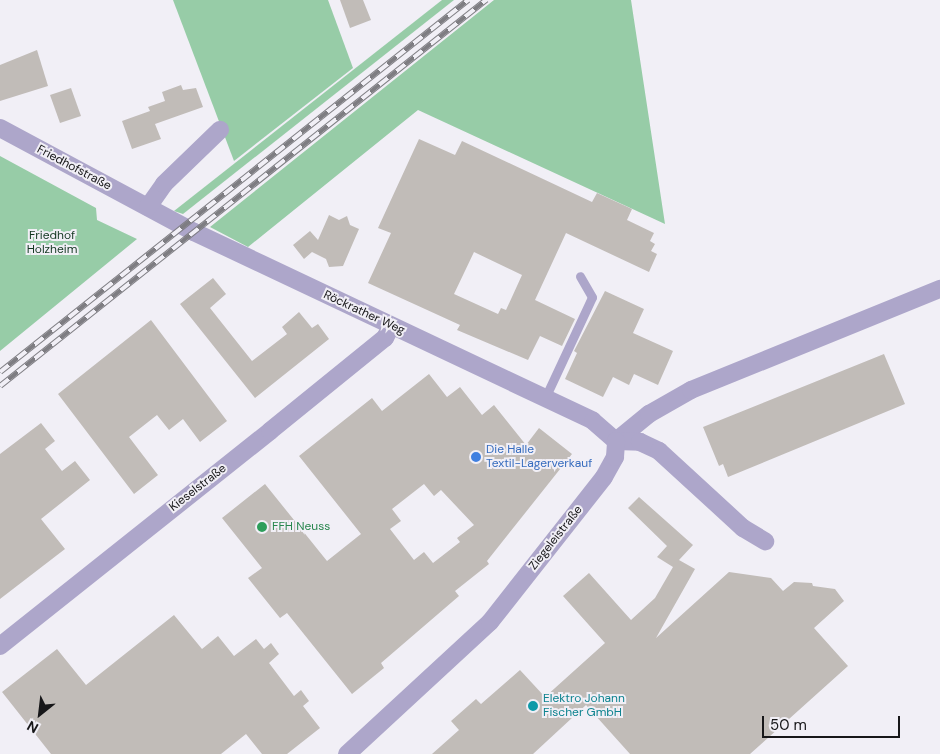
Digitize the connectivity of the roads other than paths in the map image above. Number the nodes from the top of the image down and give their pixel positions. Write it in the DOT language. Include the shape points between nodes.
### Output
graph roads {
  1 [pos="0,128"];
  2 [pos="220,130"];
  3 [pos="148,207"];
  4 [pos="183,226"];
  5 [pos="580,276"];
  6 [pos="940,290"];
  7 [pos="391,326"];
  8 [pos="545,398"];
  9 [pos="616,441"];
  10 [pos="764,541"];
  11 [pos="0,646"];
  12 [pos="347,754"];
  1 -- 3 [label="street, Friedhofstraße"];
  2 -- 3 [label="street" via="164,184"];
  3 -- 4 [label="street, Friedhofstraße"];
  4 -- 7 [label="street, Röckrather Weg"];
  5 -- 8 [label="lane" via="592,297"];
  6 -- 9 [label="street" via="691,390 649,414"];
  7 -- 8 [label="street, Röckrather Weg"];
  7 -- 11 [label="street, Kieselstraße" via="384,338 270,432"];
  8 -- 9 [label="street, Röckrather Weg" via="593,420"];
  9 -- 10 [label="street" via="640,442 659,451 742,528"];
  9 -- 12 [label="street, Ziegeleistraße" via="608,472 490,622"];
}
